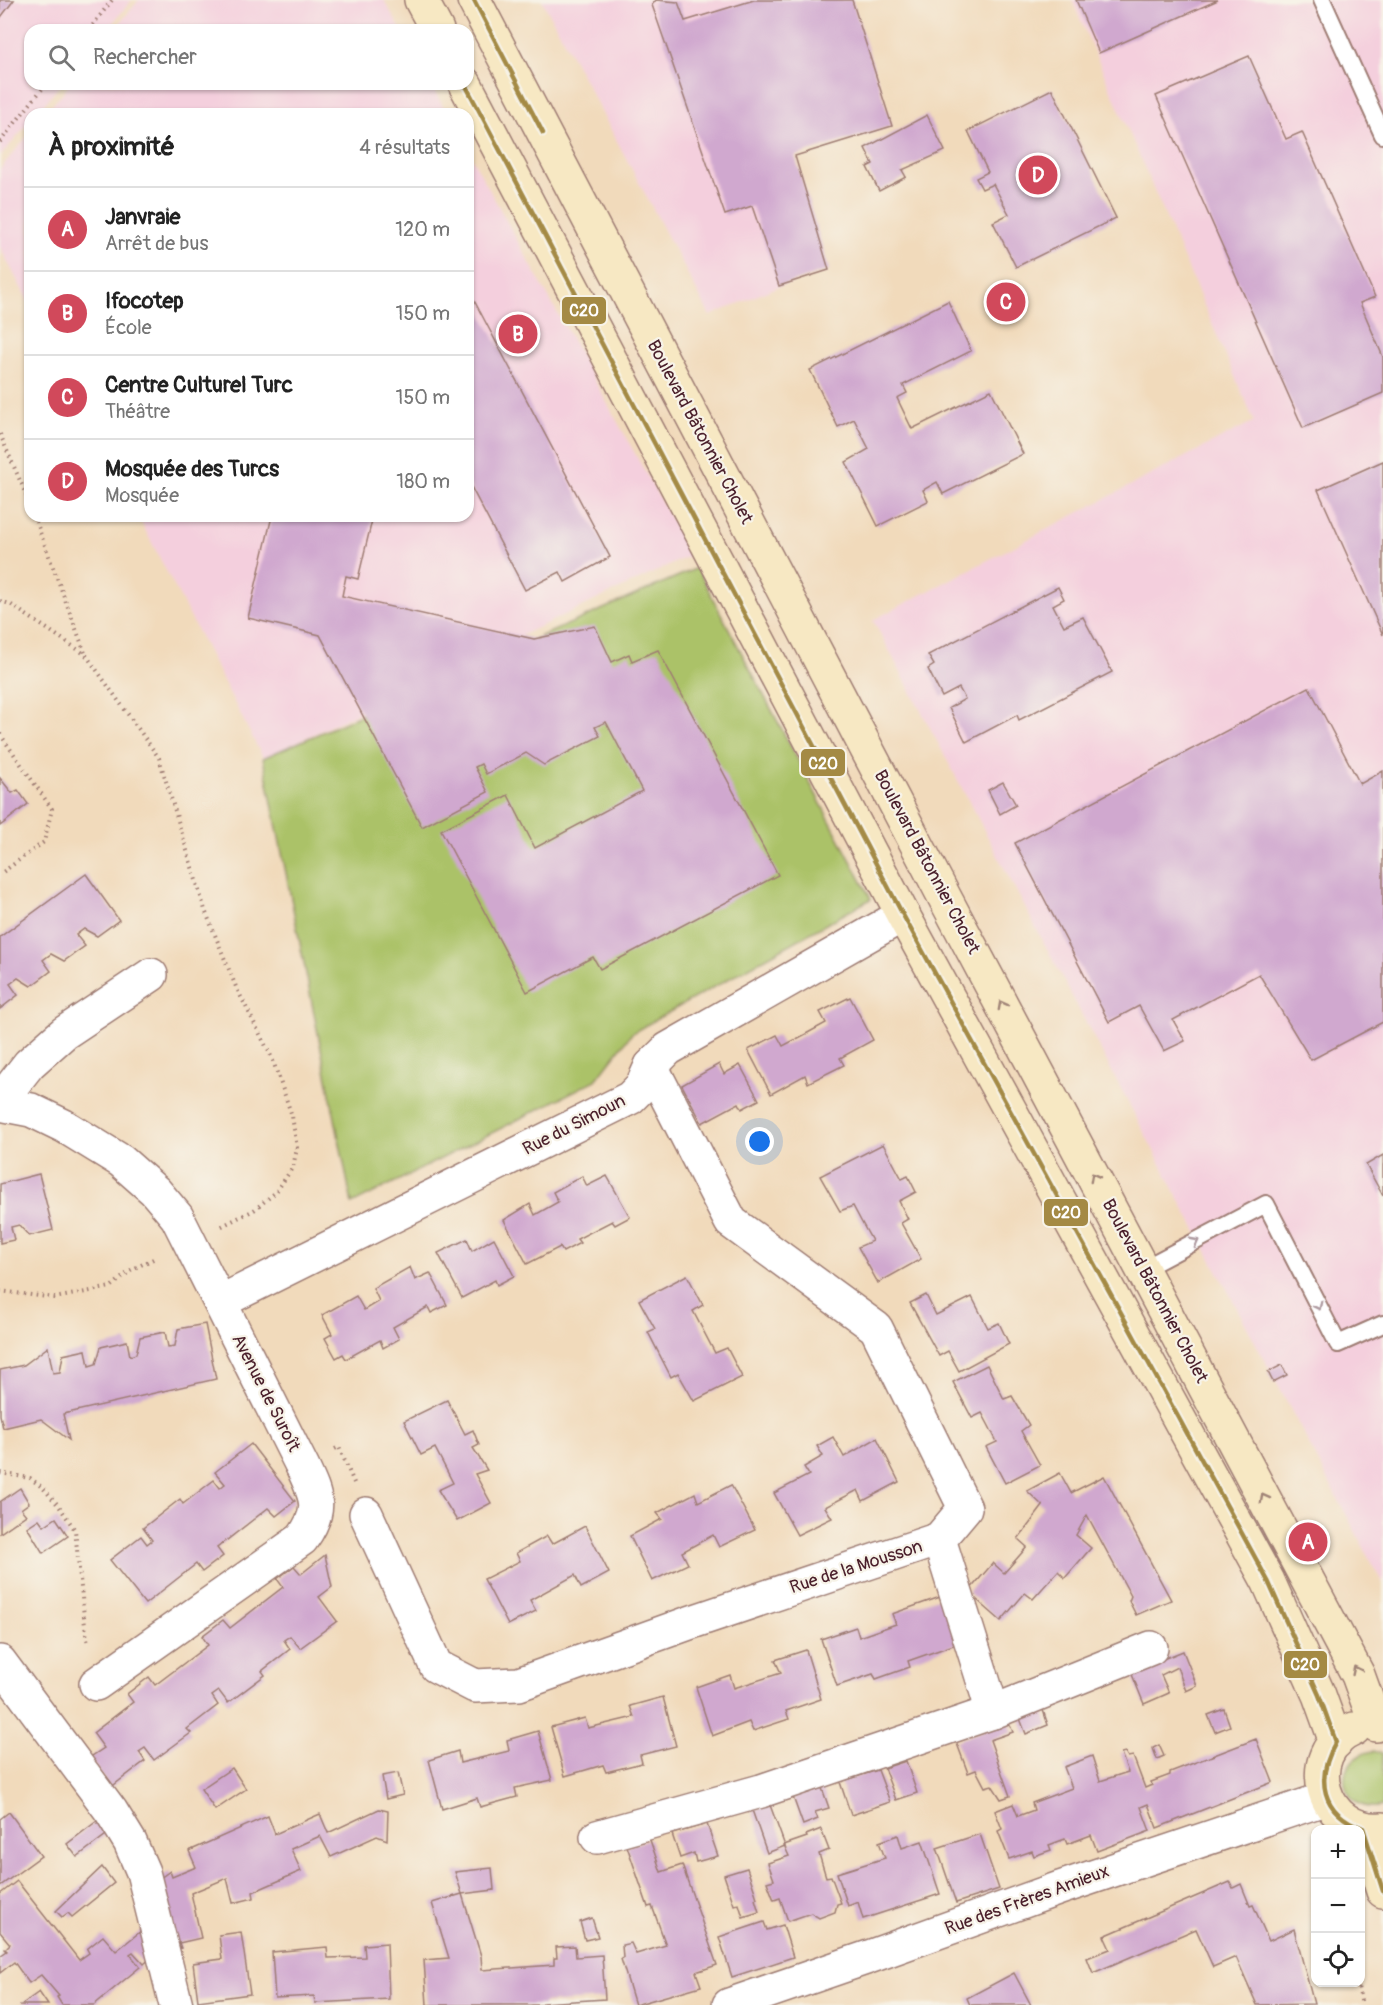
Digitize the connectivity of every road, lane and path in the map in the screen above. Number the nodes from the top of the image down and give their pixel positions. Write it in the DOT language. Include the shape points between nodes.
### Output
graph roads {
  1 [pos="112,0"];
  2 [pos="421,0"];
  3 [pos="474,0"];
  4 [pos="1322,0"];
  5 [pos="94,24"];
  6 [pos="433,24"];
  7 [pos="41,90"];
  8 [pos="468,90"];
  9 [pos="27,108"];
  10 [pos="24,112"];
  11 [pos="1383,135"];
  12 [pos="0,142"];
  13 [pos="0,434"];
  14 [pos="24,490"];
  15 [pos="36,522"];
  16 [pos="0,601"];
  17 [pos="86,655"];
  18 [pos="0,734"];
  19 [pos="0,874"];
  20 [pos="903,915"];
  21 [pos="151,975"];
  22 [pos="651,1066"];
  23 [pos="0,1102"];
  24 [pos="190,1241"];
  25 [pos="1143,1269"];
  26 [pos="0,1291"];
  27 [pos="220,1302"];
  28 [pos="1383,1324"];
  29 [pos="0,1473"];
  30 [pos="366,1514"];
  31 [pos="939,1539"];
  32 [pos="1151,1648"];
  33 [pos="0,1662"];
  34 [pos="96,1684"];
  35 [pos="993,1712"];
  36 [pos="1380,1725"];
  37 [pos="1336,1742"];
  38 [pos="1327,1798"];
  39 [pos="1373,1828"];
  40 [pos="597,1838"];
  41 [pos="1383,1891"];
  42 [pos="1358,1987"];
  43 [pos="176,2005"];
  44 [pos="729,2005"];
  45 [pos="1362,2005"];
  1 -- 5 [label="path"];
  2 -- 6 [label="street"];
  25 -- 3 [label="street, Boulevard Bâtonnier Cholet, one-way"];
  4 -- 11 [label="lane"];
  7 -- 9 [label="path"];
  8 -- 20 [label="street"];
  10 -- 12 [label="path"];
  13 -- 14 [label="path"];
  15 -- 17 [label="path"];
  16 -- 17 [label="path"];
  17 -- 24 [label="path" via="159,758 205,910 236,987 272,1058 292,1116 297,1148 293,1167 276,1192 241,1218"];
  18 -- 19 [label="path" via="52,809 44,842"];
  20 -- 22 [label="street, Rue du Simoun" via="668,1049"];
  20 -- 37 [label="street" via="1268,1581"];
  21 -- 23 [label="street, Avenue de Suroît" via="64,1033 29,1064"];
  22 -- 27 [label="street, Rue du Simoun" via="642,1086 630,1098"];
  22 -- 31 [label="street, Rue de la Mousson" via="731,1222 876,1328 965,1508"];
  23 -- 24 [label="street, Avenue de Suroît" via="31,1110 64,1126 121,1161 155,1191 177,1217"];
  24 -- 26 [label="path" via="131,1270 111,1287 55,1298"];
  24 -- 27 [label="street, Avenue de Suroît"];
  25 -- 28 [label="lane, one-way" via="1266,1204 1338,1344"];
  36 -- 25 [label="street, Boulevard Bâtonnier Cholet, one-way" via="1358,1675"];
  27 -- 34 [label="street, Avenue de Suroît" via="311,1484 315,1518 293,1546"];
  29 -- 34 [label="path" via="30,1478 59,1506 75,1530 85,1626"];
  30 -- 31 [label="street, Rue de la Mousson" via="435,1666 475,1686 519,1684"];
  31 -- 35 [label="street"];
  32 -- 35 [label="street"];
  33 -- 43 [label="street" via="111,1810 130,1842 143,1872"];
  35 -- 40 [label="street" via="760,1791"];
  36 -- 37 [label="street" via="1352,1730"];
  37 -- 38 [label="street" via="1323,1770"];
  38 -- 39 [label="street" via="1340,1816 1356,1826"];
  38 -- 44 [label="street, Rue des Frères Amieux"];
  39 -- 41 [label="street"];
  42 -- 45 [label="path"];
}
